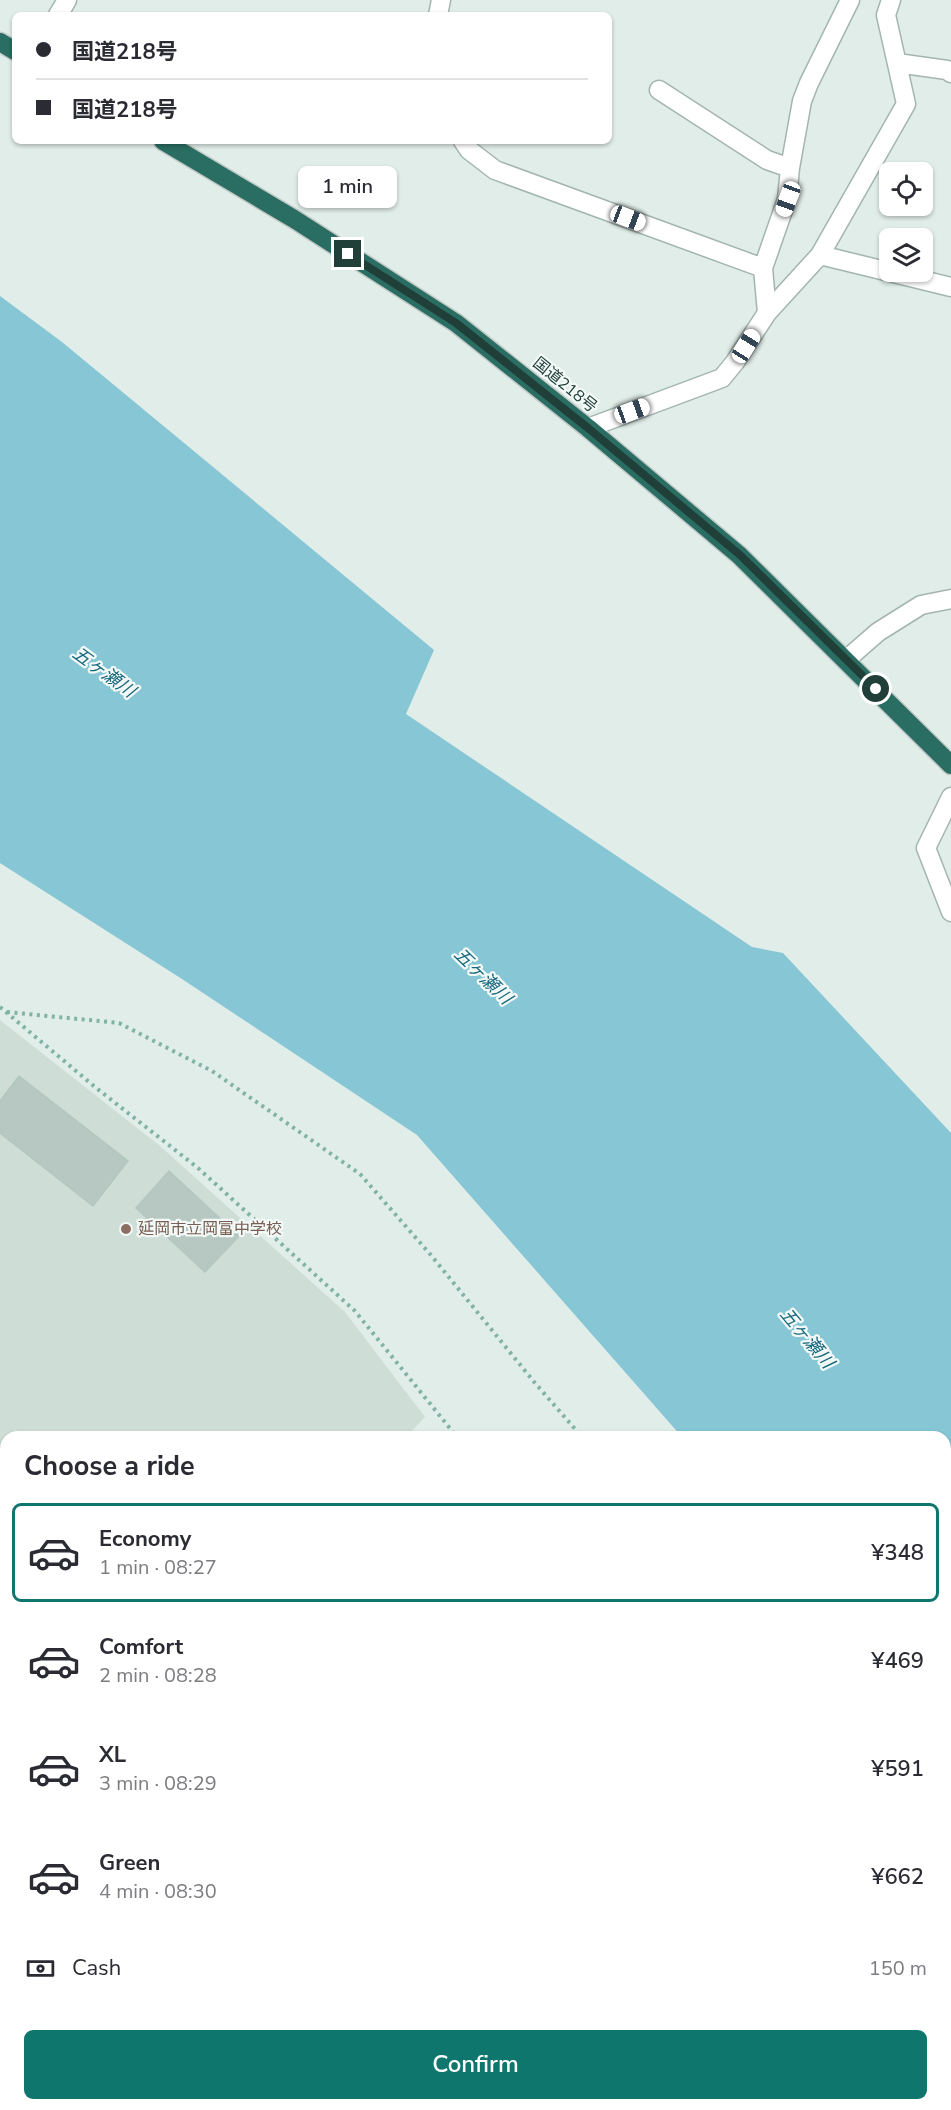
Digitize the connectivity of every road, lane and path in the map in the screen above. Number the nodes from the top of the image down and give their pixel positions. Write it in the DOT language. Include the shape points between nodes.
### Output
graph roads {
  1 [pos="850,0"];
  2 [pos="891,0"];
  3 [pos="897,63"];
  4 [pos="951,74"];
  5 [pos="659,90"];
  6 [pos="168,144"];
  7 [pos="465,144"];
  8 [pos="790,168"];
  9 [pos="820,255"];
  10 [pos="763,268"];
  11 [pos="951,287"];
  12 [pos="767,313"];
  13 [pos="588,428"];
  14 [pos="951,599"];
  15 [pos="847,659"];
  16 [pos="951,765"];
  17 [pos="951,797"];
  18 [pos="951,912"];
  19 [pos="0,1007"];
  20 [pos="7,1012"];
  21 [pos="452,1431"];
  22 [pos="577,1431"];
  1 -- 8 [label="street" via="802,101"];
  2 -- 3 [label="street" via="886,15"];
  3 -- 4 [label="street"];
  3 -- 9 [label="street" via="906,104"];
  5 -- 8 [label="street" via="767,160"];
  6 -- 13 [label="highway, 国道218号" via="456,323"];
  7 -- 10 [label="street" via="495,170"];
  8 -- 10 [label="street" via="788,199"];
  9 -- 11 [label="street"];
  9 -- 12 [label="street"];
  10 -- 12 [label="street"];
  12 -- 13 [label="street" via="722,378"];
  13 -- 15 [label="highway, 国道218号" via="740,555"];
  14 -- 15 [label="street" via="921,605 878,632"];
  15 -- 16 [label="highway, 国道218号"];
  17 -- 18 [label="street" via="926,848"];
  19 -- 20 [label="path"];
  20 -- 21 [label="path" via="198,1167 355,1311"];
  20 -- 22 [label="path" via="119,1023 212,1071 360,1174"];
}
